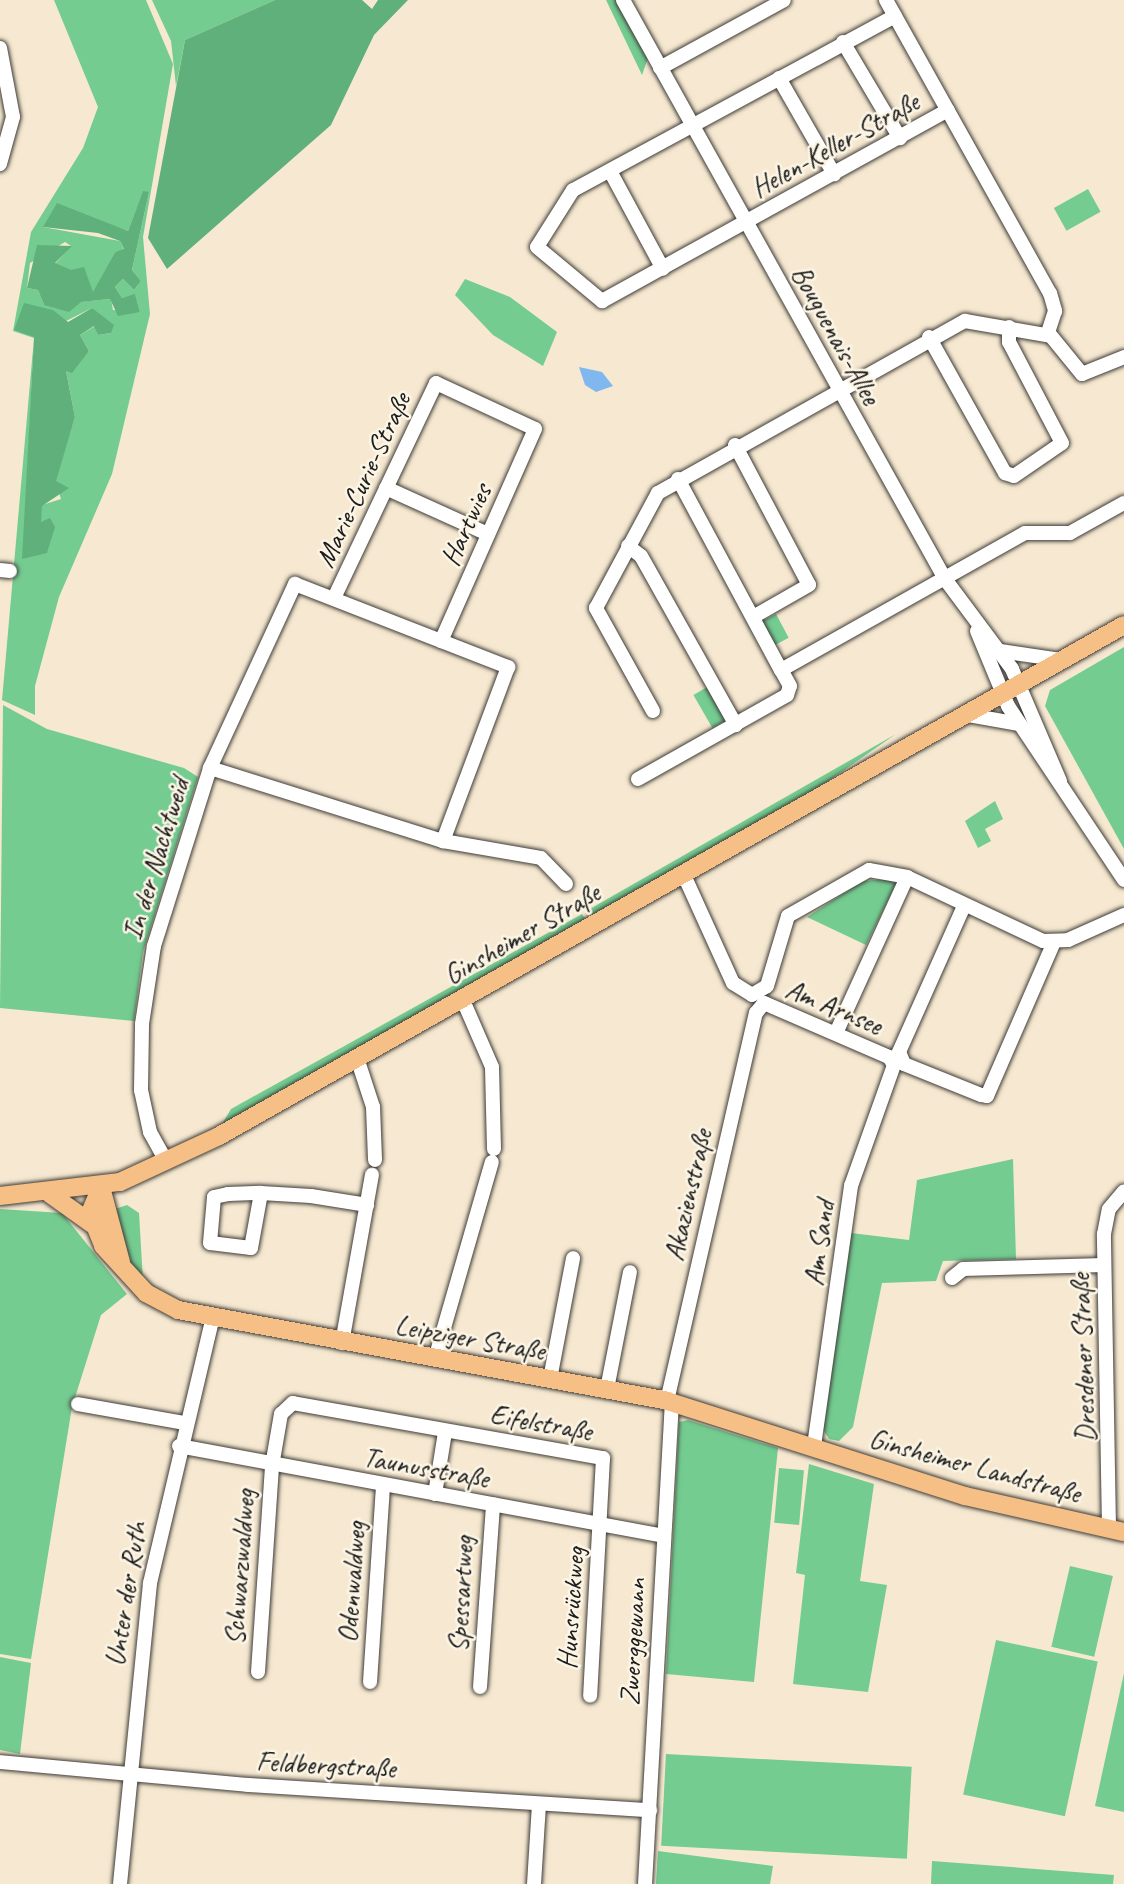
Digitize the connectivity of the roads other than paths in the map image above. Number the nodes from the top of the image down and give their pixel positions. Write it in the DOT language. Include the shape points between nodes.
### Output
graph roads {
  1 [pos="623,0"];
  2 [pos="784,0"];
  3 [pos="886,0"];
  4 [pos="895,16"];
  5 [pos="843,42"];
  6 [pos="0,48"];
  7 [pos="660,68"];
  8 [pos="779,78"];
  9 [pos="948,110"];
  10 [pos="692,127"];
  11 [pos="900,138"];
  12 [pos="0,164"];
  13 [pos="610,171"];
  14 [pos="834,174"];
  15 [pos="746,223"];
  16 [pos="663,269"];
  17 [pos="1009,327"];
  18 [pos="1047,335"];
  19 [pos="929,337"];
  20 [pos="1124,358"];
  21 [pos="836,388"];
  22 [pos="535,429"];
  23 [pos="735,445"];
  24 [pos="678,479"];
  25 [pos="386,488"];
  26 [pos="1124,503"];
  27 [pos="488,534"];
  28 [pos="628,546"];
  29 [pos="945,579"];
  30 [pos="334,598"];
  31 [pos="752,617"];
  32 [pos="974,623"];
  33 [pos="1124,625"];
  34 [pos="441,641"];
  35 [pos="1000,651"];
  36 [pos="1062,660"];
  37 [pos="781,670"];
  38 [pos="1019,684"];
  39 [pos="1002,693"];
  40 [pos="653,711"];
  41 [pos="963,714"];
  42 [pos="1019,724"];
  43 [pos="736,725"];
  44 [pos="210,768"];
  45 [pos="638,779"];
  46 [pos="1060,782"];
  47 [pos="443,841"];
  48 [pos="683,873"];
  49 [pos="907,877"];
  50 [pos="1124,880"];
  51 [pos="566,884"];
  52 [pos="964,906"];
  53 [pos="1124,915"];
  54 [pos="1054,942"];
  55 [pos="462,998"];
  56 [pos="761,999"];
  57 [pos="836,1033"];
  58 [pos="892,1057"];
  59 [pos="357,1058"];
  60 [pos="374,1160"];
  61 [pos="166,1161"];
  62 [pos="372,1175"];
  63 [pos="101,1187"];
  64 [pos="1124,1191"];
  65 [pos="261,1193"];
  66 [pos="50,1194"];
  67 [pos="0,1196"];
  68 [pos="367,1205"];
  69 [pos="92,1224"];
  70 [pos="573,1258"];
  71 [pos="1104,1265"];
  72 [pos="125,1272"];
  73 [pos="630,1272"];
  74 [pos="952,1278"];
  75 [pos="213,1317"];
  76 [pos="342,1342"];
  77 [pos="435,1359"];
  78 [pos="550,1379"];
  79 [pos="607,1389"];
  80 [pos="670,1402"];
  81 [pos="78,1404"];
  82 [pos="185,1423"];
  83 [pos="445,1432"];
  84 [pos="179,1446"];
  85 [pos="814,1447"];
  86 [pos="272,1466"];
  87 [pos="383,1485"];
  88 [pos="435,1494"];
  89 [pos="493,1504"];
  90 [pos="601,1524"];
  91 [pos="1117,1530"];
  92 [pos="664,1536"];
  93 [pos="258,1672"];
  94 [pos="370,1682"];
  95 [pos="480,1687"];
  96 [pos="590,1696"];
  97 [pos="0,1762"];
  98 [pos="127,1776"];
  99 [pos="539,1804"];
  100 [pos="650,1810"];
  101 [pos="121,1884"];
  102 [pos="534,1884"];
  103 [pos="645,1884"];
  1 -- 7 [label="street, Bouguenais-Allee"];
  2 -- 7 [label="street"];
  3 -- 4 [label="street"];
  4 -- 5 [label="street"];
  4 -- 9 [label="street"];
  5 -- 8 [label="street"];
  5 -- 11 [label="street"];
  6 -- 12 [label="street" via="13,117"];
  7 -- 10 [label="street, Bouguenais-Allee"];
  8 -- 10 [label="street"];
  8 -- 14 [label="street"];
  9 -- 11 [label="street, Helen-Keller-Straße"];
  9 -- 18 [label="street" via="1050,293 1055,311"];
  10 -- 13 [label="street"];
  10 -- 15 [label="street, Bouguenais-Allee"];
  11 -- 14 [label="street, Helen-Keller-Straße"];
  13 -- 16 [label="street"];
  13 -- 16 [label="street, Helen-Keller-Straße" via="573,190 537,247 602,301"];
  14 -- 15 [label="street, Helen-Keller-Straße"];
  15 -- 16 [label="street, Helen-Keller-Straße"];
  15 -- 21 [label="street, Bouguenais-Allee"];
  17 -- 18 [label="street"];
  17 -- 19 [label="street" via="975,319"];
  17 -- 19 [label="street" via="1009,342 1062,443 1014,475 1005,473"];
  18 -- 20 [label="street" via="1082,374"];
  19 -- 21 [label="street"];
  21 -- 23 [label="street"];
  21 -- 29 [label="street, Bouguenais-Allee"];
  22 -- 25 [label="street, Marie-Curie-Straße" via="436,383"];
  22 -- 27 [label="street, Hartwies"];
  23 -- 24 [label="street"];
  23 -- 31 [label="street" via="809,585"];
  24 -- 28 [label="street" via="644,509"];
  24 -- 31 [label="street"];
  25 -- 27 [label="street"];
  25 -- 30 [label="street, Marie-Curie-Straße"];
  26 -- 29 [label="street" via="1070,533 1026,533"];
  27 -- 34 [label="street, Hartwies"];
  28 -- 40 [label="street" via="596,608"];
  28 -- 43 [label="street" via="641,556"];
  29 -- 32 [label="street, Bouguenais-Allee"];
  29 -- 37 [label="street"];
  30 -- 34 [label="street"];
  30 -- 44 [label="street, In der Nachtweid" via="295,584"];
  31 -- 37 [label="street"];
  32 -- 35 [label="street, Bouguenais-Allee"];
  32 -- 39 [label="street, Bouguenais-Allee"];
  33 -- 36 [label="main road, Ginsheimer Straße"];
  34 -- 47 [label="street" via="508,667"];
  35 -- 36 [label="street"];
  35 -- 38 [label="street, Bouguenais-Allee"];
  36 -- 38 [label="main road, Ginsheimer Straße"];
  37 -- 43 [label="street" via="791,691"];
  38 -- 39 [label="main road, Ginsheimer Straße"];
  38 -- 46 [label="street"];
  39 -- 41 [label="main road, Ginsheimer Straße"];
  39 -- 42 [label="street"];
  41 -- 42 [label="street"];
  41 -- 48 [label="main road, Ginsheimer Straße"];
  42 -- 46 [label="street"];
  43 -- 45 [label="street"];
  44 -- 47 [label="street"];
  44 -- 61 [label="street, In der Nachtweid" via="154,946 142,1024 142,1110"];
  46 -- 50 [label="street"];
  47 -- 51 [label="street" via="541,858"];
  48 -- 55 [label="main road, Ginsheimer Straße"];
  48 -- 56 [label="street" via="733,983"];
  49 -- 52 [label="street, Akazienstraße"];
  49 -- 56 [label="street, Akazienstraße" via="869,870 797,907 788,916"];
  49 -- 57 [label="street"];
  52 -- 54 [label="street, Akazienstraße"];
  52 -- 58 [label="street, Am Sand"];
  53 -- 54 [label="street"];
  54 -- 58 [label="street, Am Arnsee" via="987,1096"];
  55 -- 59 [label="main road, Ginsheimer Straße"];
  55 -- 77 [label="street" via="492,1067 493,1156"];
  56 -- 57 [label="street, Am Arnsee"];
  56 -- 80 [label="street, Akazienstraße"];
  57 -- 58 [label="street, Am Arnsee"];
  58 -- 85 [label="street, Am Sand" via="893,1069 851,1186"];
  59 -- 60 [label="street" via="373,1107"];
  59 -- 61 [label="main road, Ginsheimer Straße"];
  61 -- 63 [label="main road, Ginsheimer Straße"];
  62 -- 68 [label="street"];
  63 -- 66 [label="main road, Ginsheimer Straße"];
  63 -- 69 [label="main road" via="91,1207"];
  63 -- 72 [label="main road"];
  64 -- 71 [label="street, Dresdener Straße" via="1106,1219"];
  65 -- 65 [label="street" via="214,1197 209,1243 251,1248"];
  65 -- 68 [label="street"];
  66 -- 67 [label="main road, Ginsheimer Straße"];
  66 -- 69 [label="main road, Leipziger Straße"];
  68 -- 76 [label="street"];
  69 -- 72 [label="main road, Leipziger Straße"];
  70 -- 78 [label="street"];
  71 -- 74 [label="street" via="963,1269"];
  71 -- 91 [label="street, Dresdener Straße"];
  72 -- 75 [label="main road, Leipziger Straße" via="159,1302"];
  73 -- 79 [label="street"];
  75 -- 76 [label="main road, Leipziger Straße"];
  75 -- 82 [label="street, Unter der Ruth"];
  76 -- 77 [label="main road, Leipziger Straße"];
  77 -- 78 [label="main road, Leipziger Straße"];
  78 -- 79 [label="main road, Leipziger Straße"];
  79 -- 80 [label="main road, Leipziger Straße"];
  80 -- 85 [label="main road, Leipziger Straße"];
  80 -- 92 [label="street, Zwerggewann"];
  81 -- 82 [label="street"];
  82 -- 84 [label="street, Unter der Ruth"];
  83 -- 86 [label="street, Eifelstraße" via="293,1404 281,1414"];
  83 -- 88 [label="street"];
  83 -- 90 [label="street, Eifelstraße" via="603,1458"];
  84 -- 86 [label="street, Taunusstraße"];
  84 -- 98 [label="street, Unter der Ruth" via="150,1583"];
  85 -- 91 [label="main road, Ginsheimer Landstraße" via="965,1496"];
  86 -- 87 [label="street, Taunusstraße"];
  86 -- 93 [label="street, Schwarzwaldweg"];
  87 -- 88 [label="street, Taunusstraße"];
  87 -- 94 [label="street, Odenwaldweg"];
  88 -- 89 [label="street, Taunusstraße"];
  89 -- 90 [label="street, Taunusstraße"];
  89 -- 95 [label="street, Spessartweg"];
  90 -- 92 [label="street, Taunusstraße"];
  90 -- 96 [label="street, Hunsrückweg"];
  92 -- 100 [label="street, Zwerggewann"];
  97 -- 98 [label="street, Feldbergstraße"];
  98 -- 99 [label="street, Feldbergstraße"];
  98 -- 101 [label="street, Unter der Ruth"];
  99 -- 100 [label="street, Feldbergstraße"];
  99 -- 102 [label="street"];
  100 -- 103 [label="street, Zwerggewann"];
}
